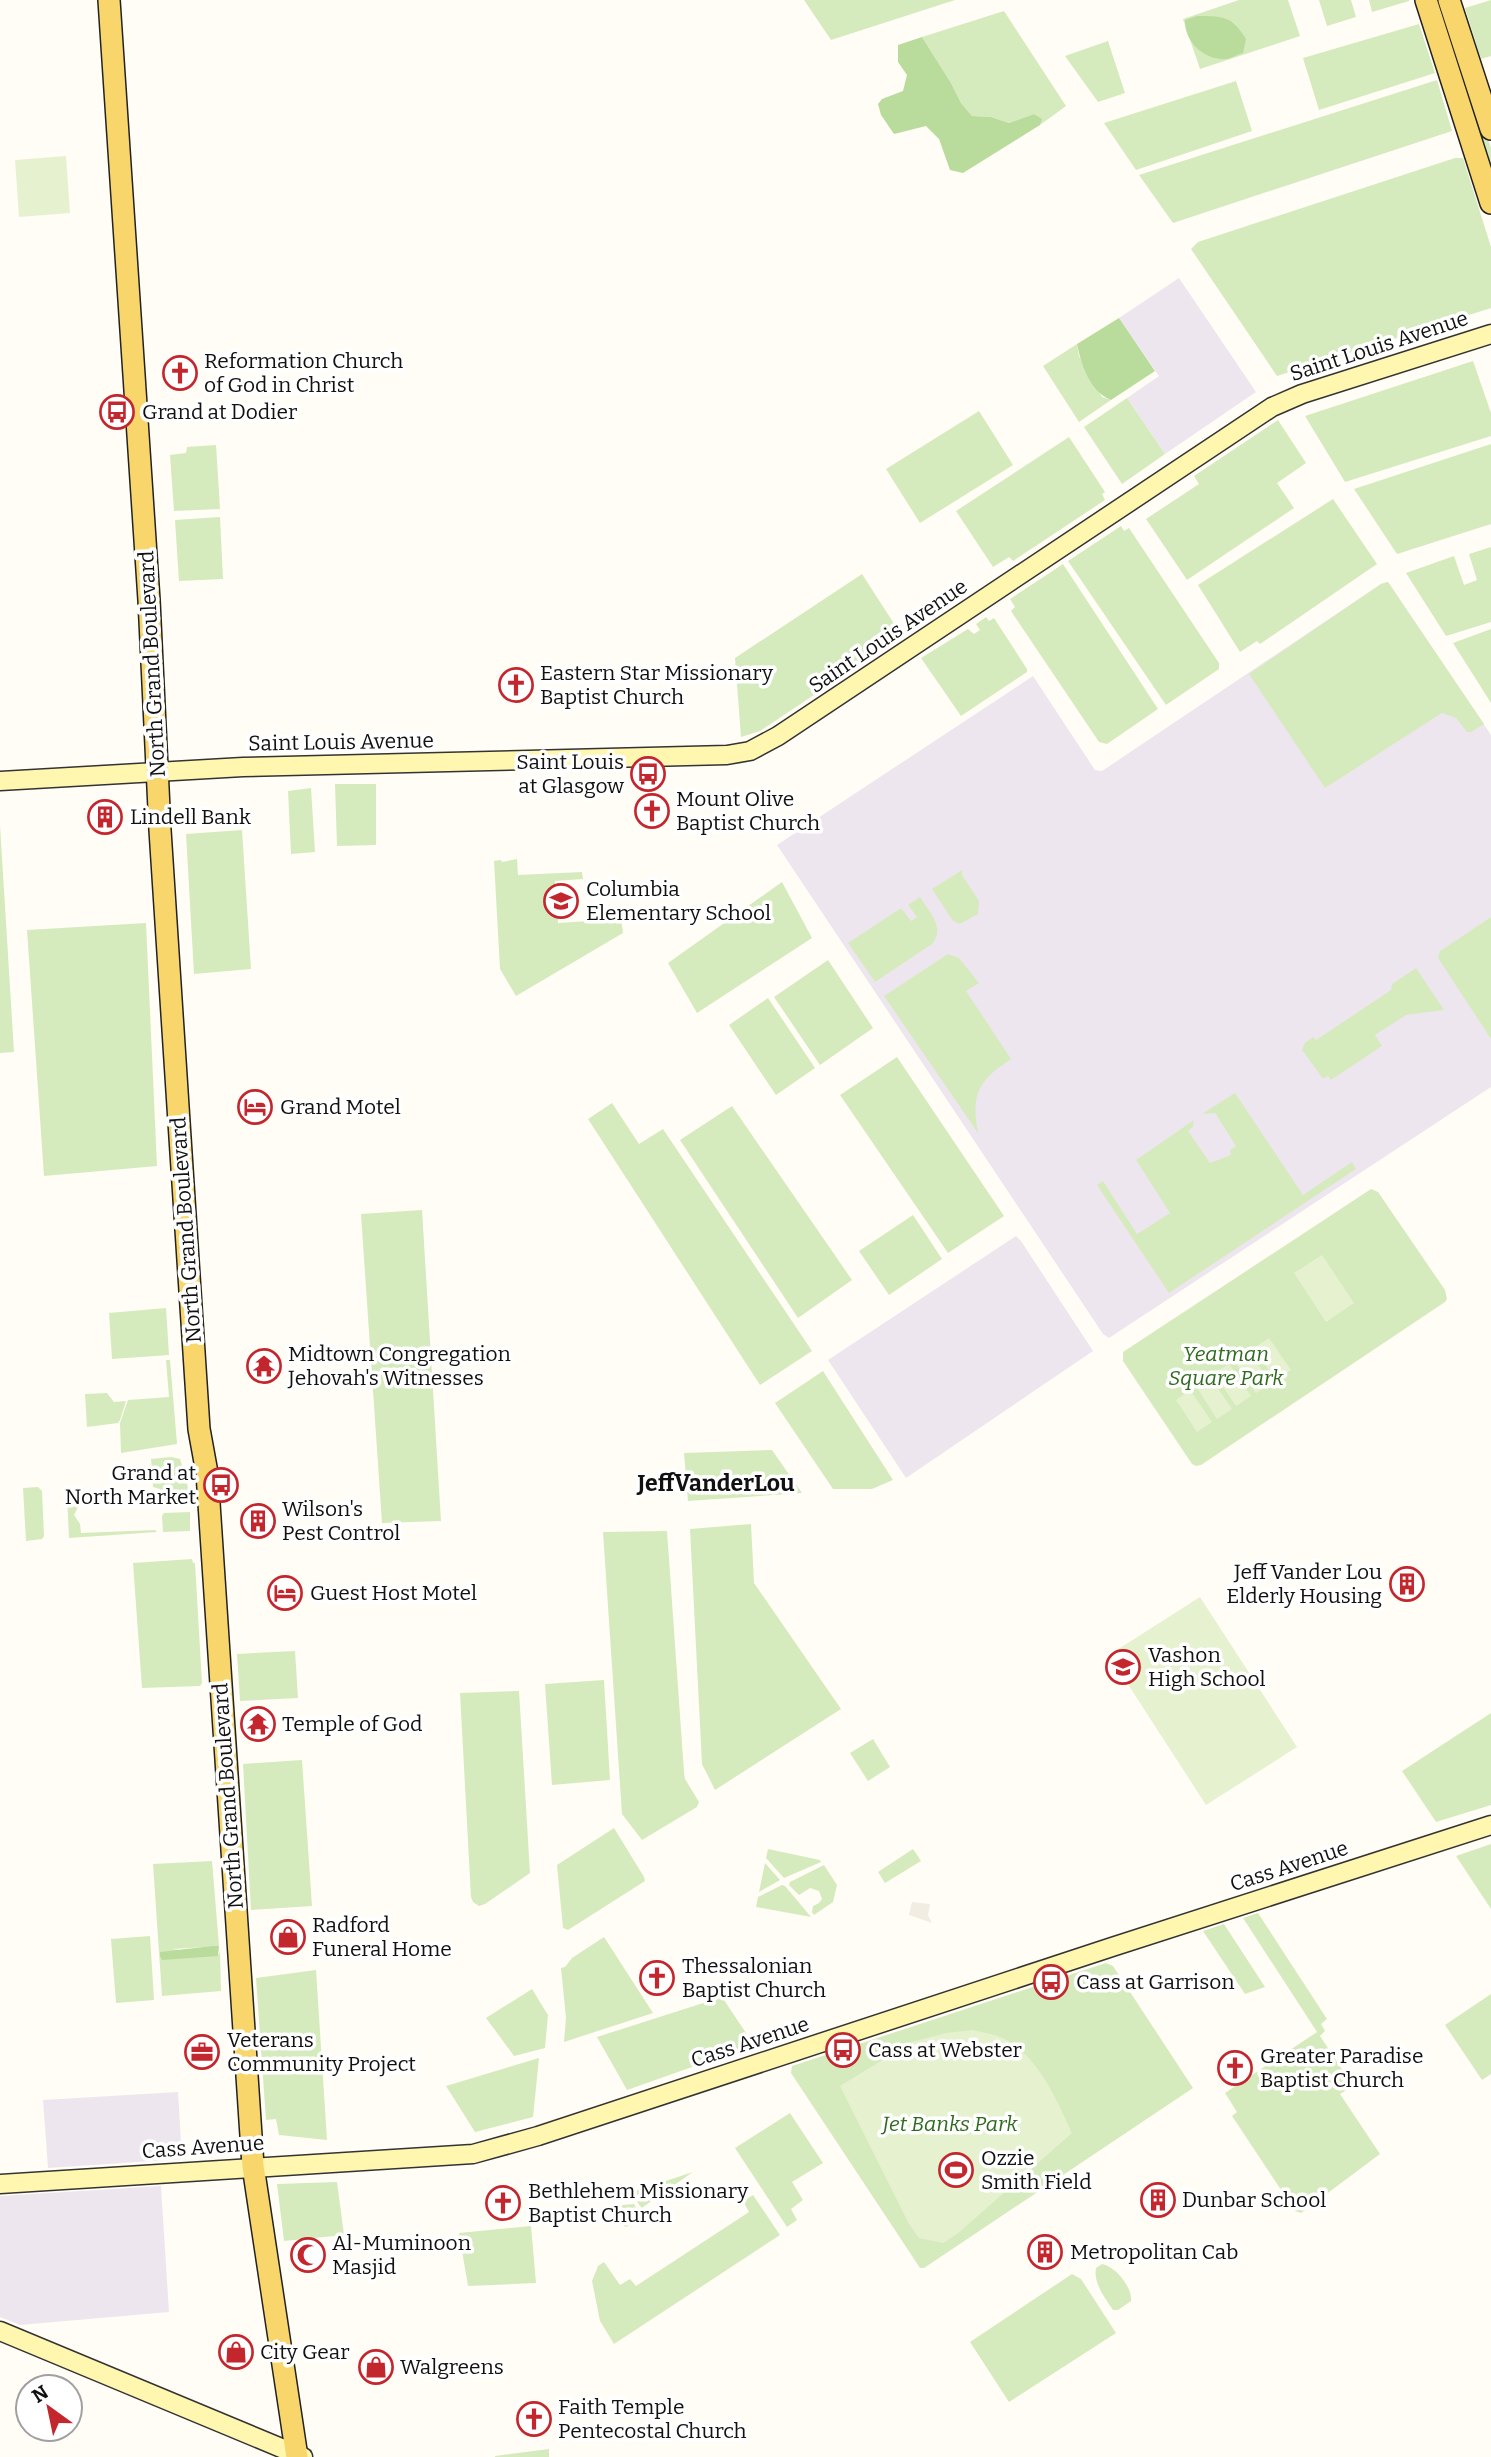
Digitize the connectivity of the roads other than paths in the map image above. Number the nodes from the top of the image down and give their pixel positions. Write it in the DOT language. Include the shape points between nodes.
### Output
graph roads {
  1 [pos="109,0"];
  2 [pos="1426,0"];
  3 [pos="1449,0"];
  4 [pos="1491,129"];
  5 [pos="1490,197"];
  6 [pos="1491,334"];
  7 [pos="158,771"];
  8 [pos="0,781"];
  9 [pos="1491,1825"];
  10 [pos="253,2166"];
  11 [pos="0,2184"];
  12 [pos="0,2331"];
  13 [pos="299,2456"];
  1 -- 7 [label="main road, North Grand Boulevard"];
  2 -- 5 [label="main road"];
  3 -- 4 [label="main road"];
  6 -- 7 [label="main road, Saint Louis Avenue" via="1272,407 750,751"];
  7 -- 8 [label="main road, Saint Louis Avenue"];
  7 -- 10 [label="main road, North Grand Boulevard" via="199,1429 207,1473"];
  9 -- 10 [label="main road, Cass Avenue" via="473,2154"];
  10 -- 11 [label="main road, Cass Avenue"];
  10 -- 13 [label="main road, North Grand Boulevard"];
  12 -- 13 [label="main road"];
}
